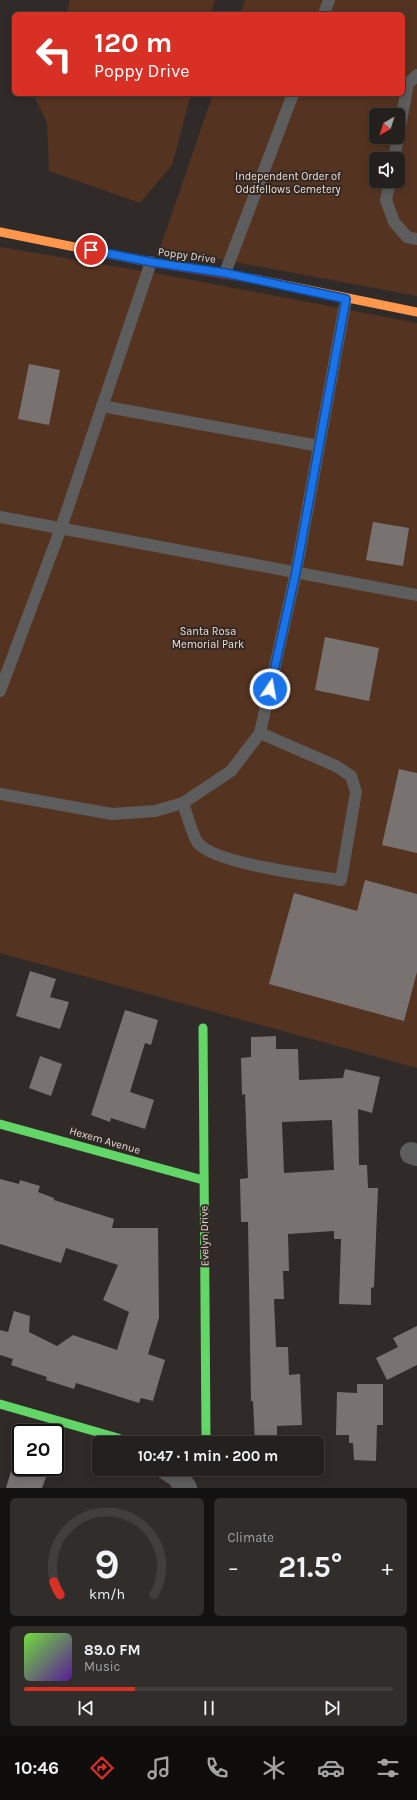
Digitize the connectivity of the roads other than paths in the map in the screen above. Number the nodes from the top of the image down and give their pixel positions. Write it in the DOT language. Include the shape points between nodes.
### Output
graph roads {
  1 [pos="329,0"];
  2 [pos="325,12"];
  3 [pos="417,74"];
  4 [pos="292,96"];
  5 [pos="403,108"];
  6 [pos="389,188"];
  7 [pos="0,232"];
  8 [pos="417,239"];
  9 [pos="151,262"];
  10 [pos="225,273"];
  11 [pos="346,299"];
  12 [pos="417,312"];
  13 [pos="102,406"];
  14 [pos="319,446"];
  15 [pos="0,517"];
  16 [pos="60,528"];
  17 [pos="296,572"];
  18 [pos="417,595"];
  19 [pos="0,691"];
  20 [pos="260,733"];
  21 [pos="0,794"];
  22 [pos="183,802"];
  23 [pos="203,1028"];
  24 [pos="0,1124"];
  25 [pos="203,1180"];
  26 [pos="0,1404"];
  27 [pos="111,1436"];
  28 [pos="206,1436"];
  1 -- 2 [label="lane"];
  3 -- 5 [label="lane" via="408,84"];
  4 -- 10 [label="lane"];
  6 -- 8 [label="lane" via="386,200 394,222 407,238"];
  7 -- 9 [label="street, Poppy Drive"];
  9 -- 10 [label="street, Poppy Drive"];
  9 -- 13 [label="lane"];
  10 -- 11 [label="street, Poppy Drive"];
  11 -- 12 [label="street, Poppy Drive"];
  11 -- 14 [label="lane"];
  13 -- 14 [label="lane"];
  13 -- 16 [label="lane"];
  14 -- 17 [label="lane"];
  15 -- 16 [label="lane"];
  16 -- 17 [label="lane"];
  16 -- 19 [label="lane"];
  17 -- 18 [label="lane"];
  17 -- 20 [label="lane"];
  20 -- 22 [label="lane" via="231,771"];
  20 -- 22 [label="lane" via="336,766 351,776 356,792 341,880 220,857 198,843"];
  21 -- 22 [label="lane" via="112,814 155,811"];
  23 -- 25 [label="street, Evelyn Drive"];
  24 -- 25 [label="street, Hexem Avenue"];
  25 -- 28 [label="street, Evelyn Drive"];
  26 -- 27 [label="street"];
}
